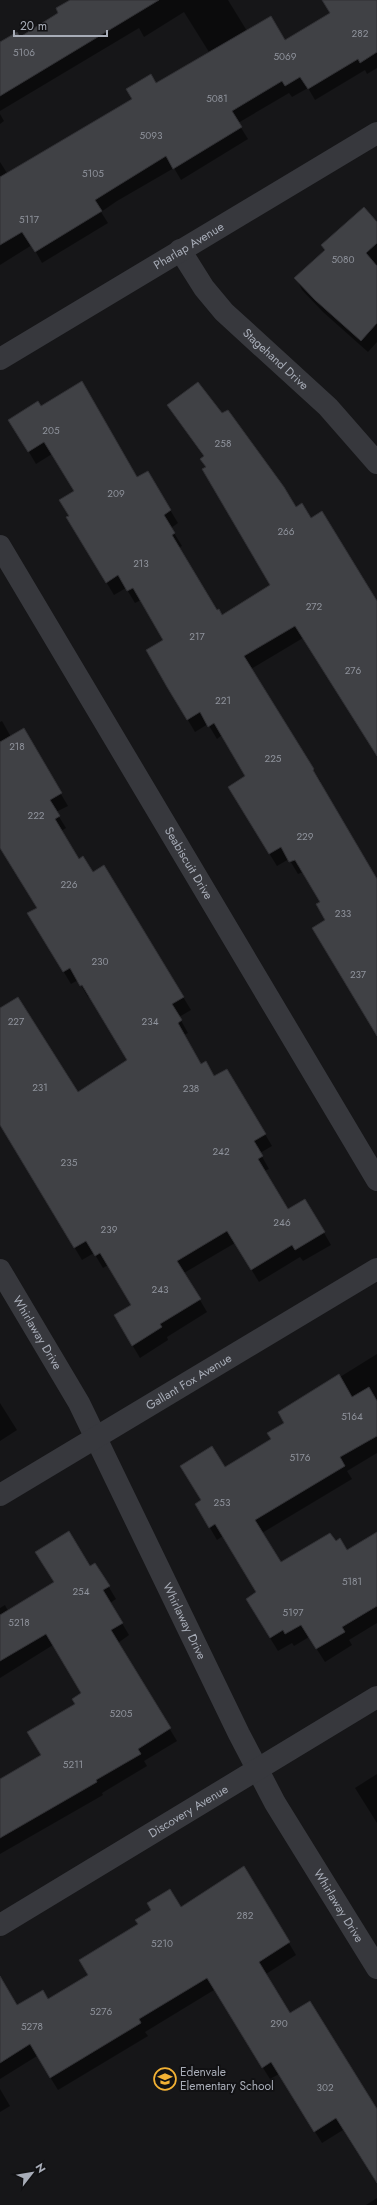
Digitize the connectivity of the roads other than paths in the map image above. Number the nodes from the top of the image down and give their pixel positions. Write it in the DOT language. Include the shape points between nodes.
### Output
graph roads {
  1 [pos="377,133"];
  2 [pos="180,250"];
  3 [pos="0,359"];
  4 [pos="377,463"];
  5 [pos="0,546"];
  6 [pos="377,1180"];
  7 [pos="377,1269"];
  8 [pos="0,1270"];
  9 [pos="96,1437"];
  10 [pos="0,1495"];
  11 [pos="377,1697"];
  12 [pos="258,1769"];
  13 [pos="0,1925"];
  14 [pos="377,1968"];
  1 -- 2 [label="street, Pharlap Avenue"];
  2 -- 3 [label="street, Pharlap Avenue"];
  2 -- 4 [label="street, Stagehand Drive" via="204,288 224,312 328,407"];
  5 -- 6 [label="street, Seabiscuit Drive"];
  7 -- 9 [label="street, Gallant Fox Avenue"];
  8 -- 9 [label="street, Whirlaway Drive" via="79,1403"];
  9 -- 10 [label="street, Gallant Fox Avenue"];
  9 -- 12 [label="street, Whirlaway Drive"];
  11 -- 12 [label="street, Discovery Avenue"];
  12 -- 13 [label="street, Discovery Avenue"];
  12 -- 14 [label="street, Whirlaway Drive" via="275,1803"];
}
